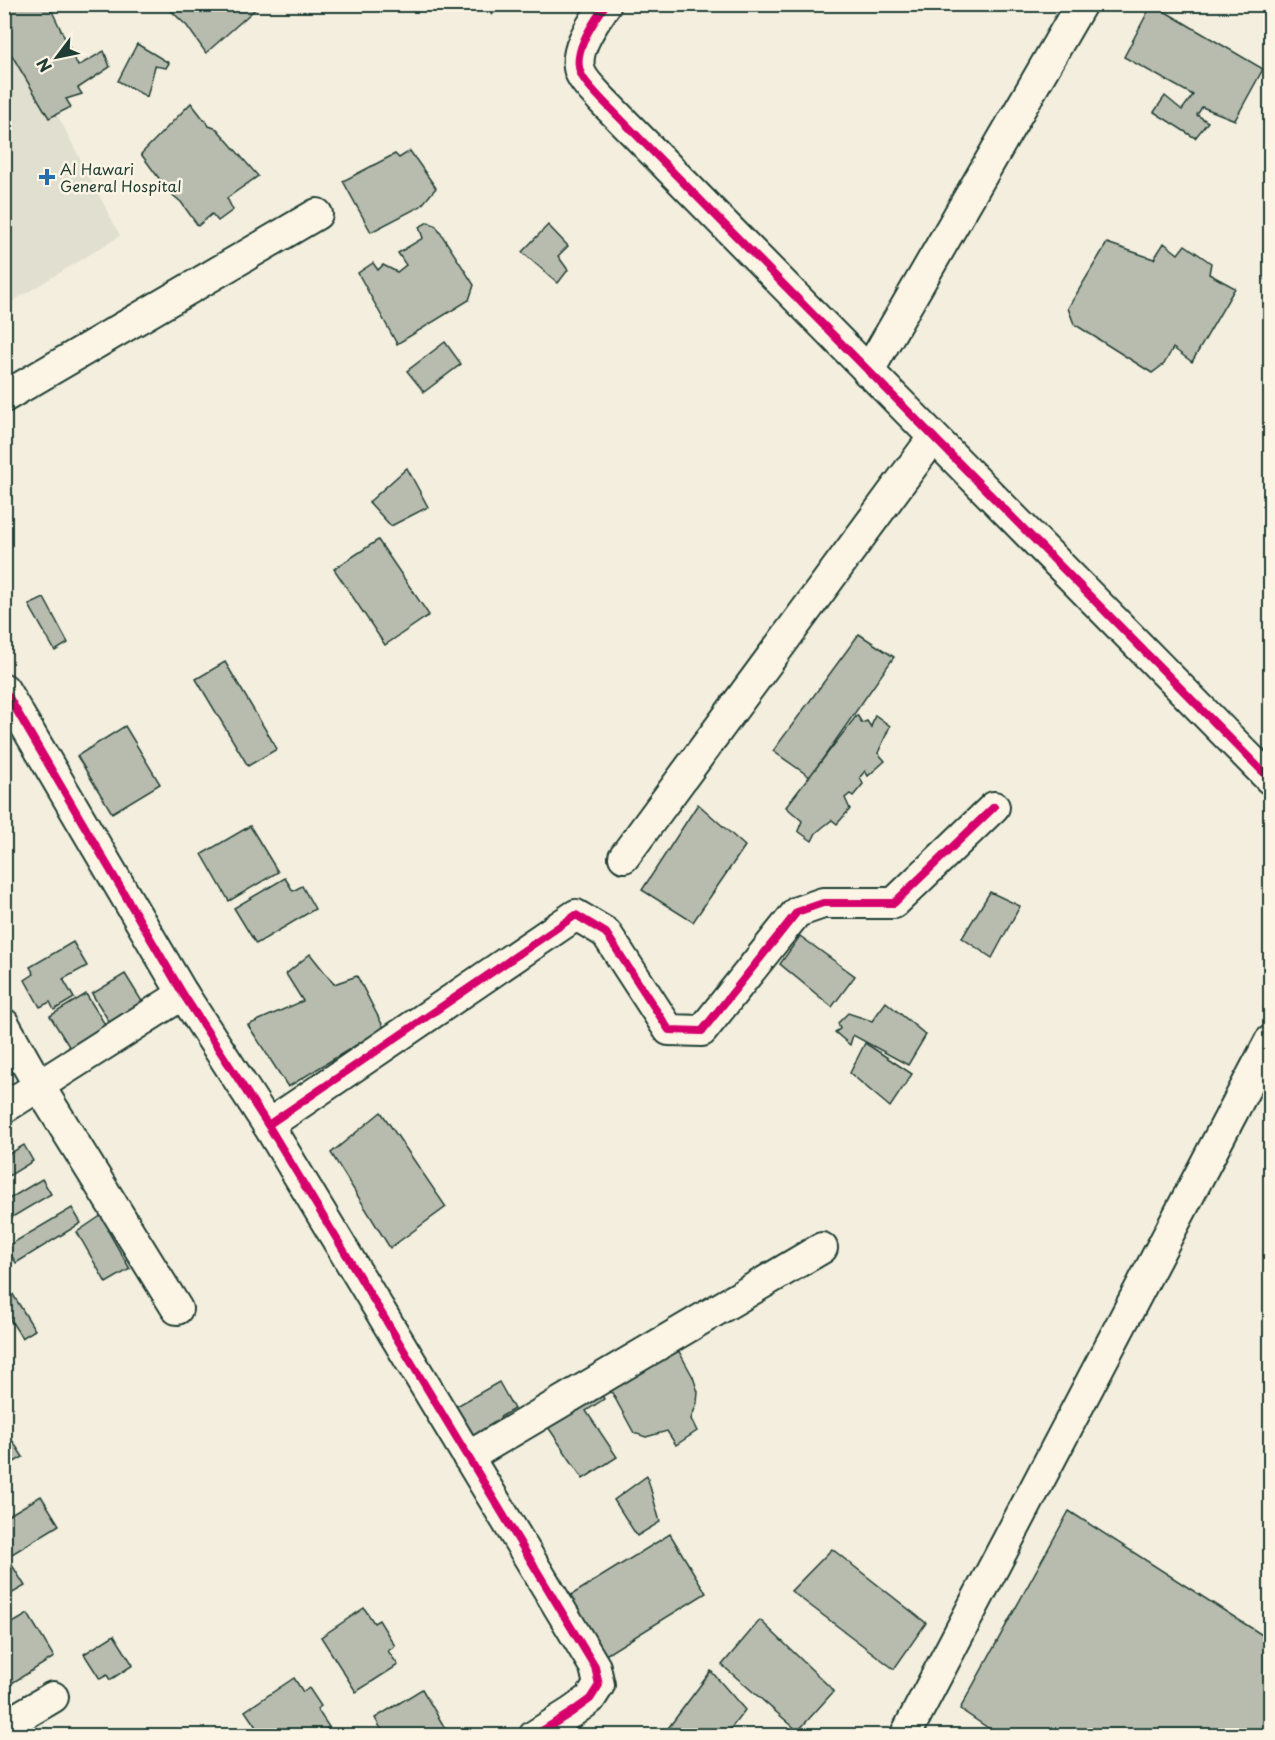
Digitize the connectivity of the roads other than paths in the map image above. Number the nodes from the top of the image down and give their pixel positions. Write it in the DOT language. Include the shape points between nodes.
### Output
graph roads {
  1 [pos="606,4"];
  2 [pos="1081,4"];
  3 [pos="317,214"];
  4 [pos="868,372"];
  5 [pos="4,397"];
  6 [pos="933,438"];
  7 [pos="4,689"];
  8 [pos="1270,779"];
  9 [pos="994,807"];
  10 [pos="624,856"];
  11 [pos="183,994"];
  12 [pos="4,1024"];
  13 [pos="1270,1041"];
  14 [pos="39,1086"];
  15 [pos="4,1108"];
  16 [pos="268,1125"];
  17 [pos="822,1248"];
  18 [pos="177,1309"];
  19 [pos="468,1457"];
  20 [pos="53,1697"];
  21 [pos="4,1726"];
  22 [pos="906,1735"];
  23 [pos="534,1736"];
  1 -- 4 [label="street" via="585,35 579,57 580,73"];
  2 -- 4 [label="street"];
  3 -- 5 [label="street"];
  4 -- 6 [label="street"];
  6 -- 8 [label="street"];
  6 -- 10 [label="street"];
  7 -- 11 [label="street"];
  9 -- 16 [label="street" via="894,903 823,903 797,912 702,1031 669,1030 606,933 576,915"];
  11 -- 14 [label="street"];
  11 -- 16 [label="street"];
  12 -- 14 [label="street"];
  13 -- 22 [label="street"];
  14 -- 15 [label="street"];
  14 -- 18 [label="street"];
  16 -- 19 [label="street"];
  17 -- 19 [label="street"];
  19 -- 23 [label="street" via="595,1667 599,1685 590,1699"];
  20 -- 21 [label="street"];
}
